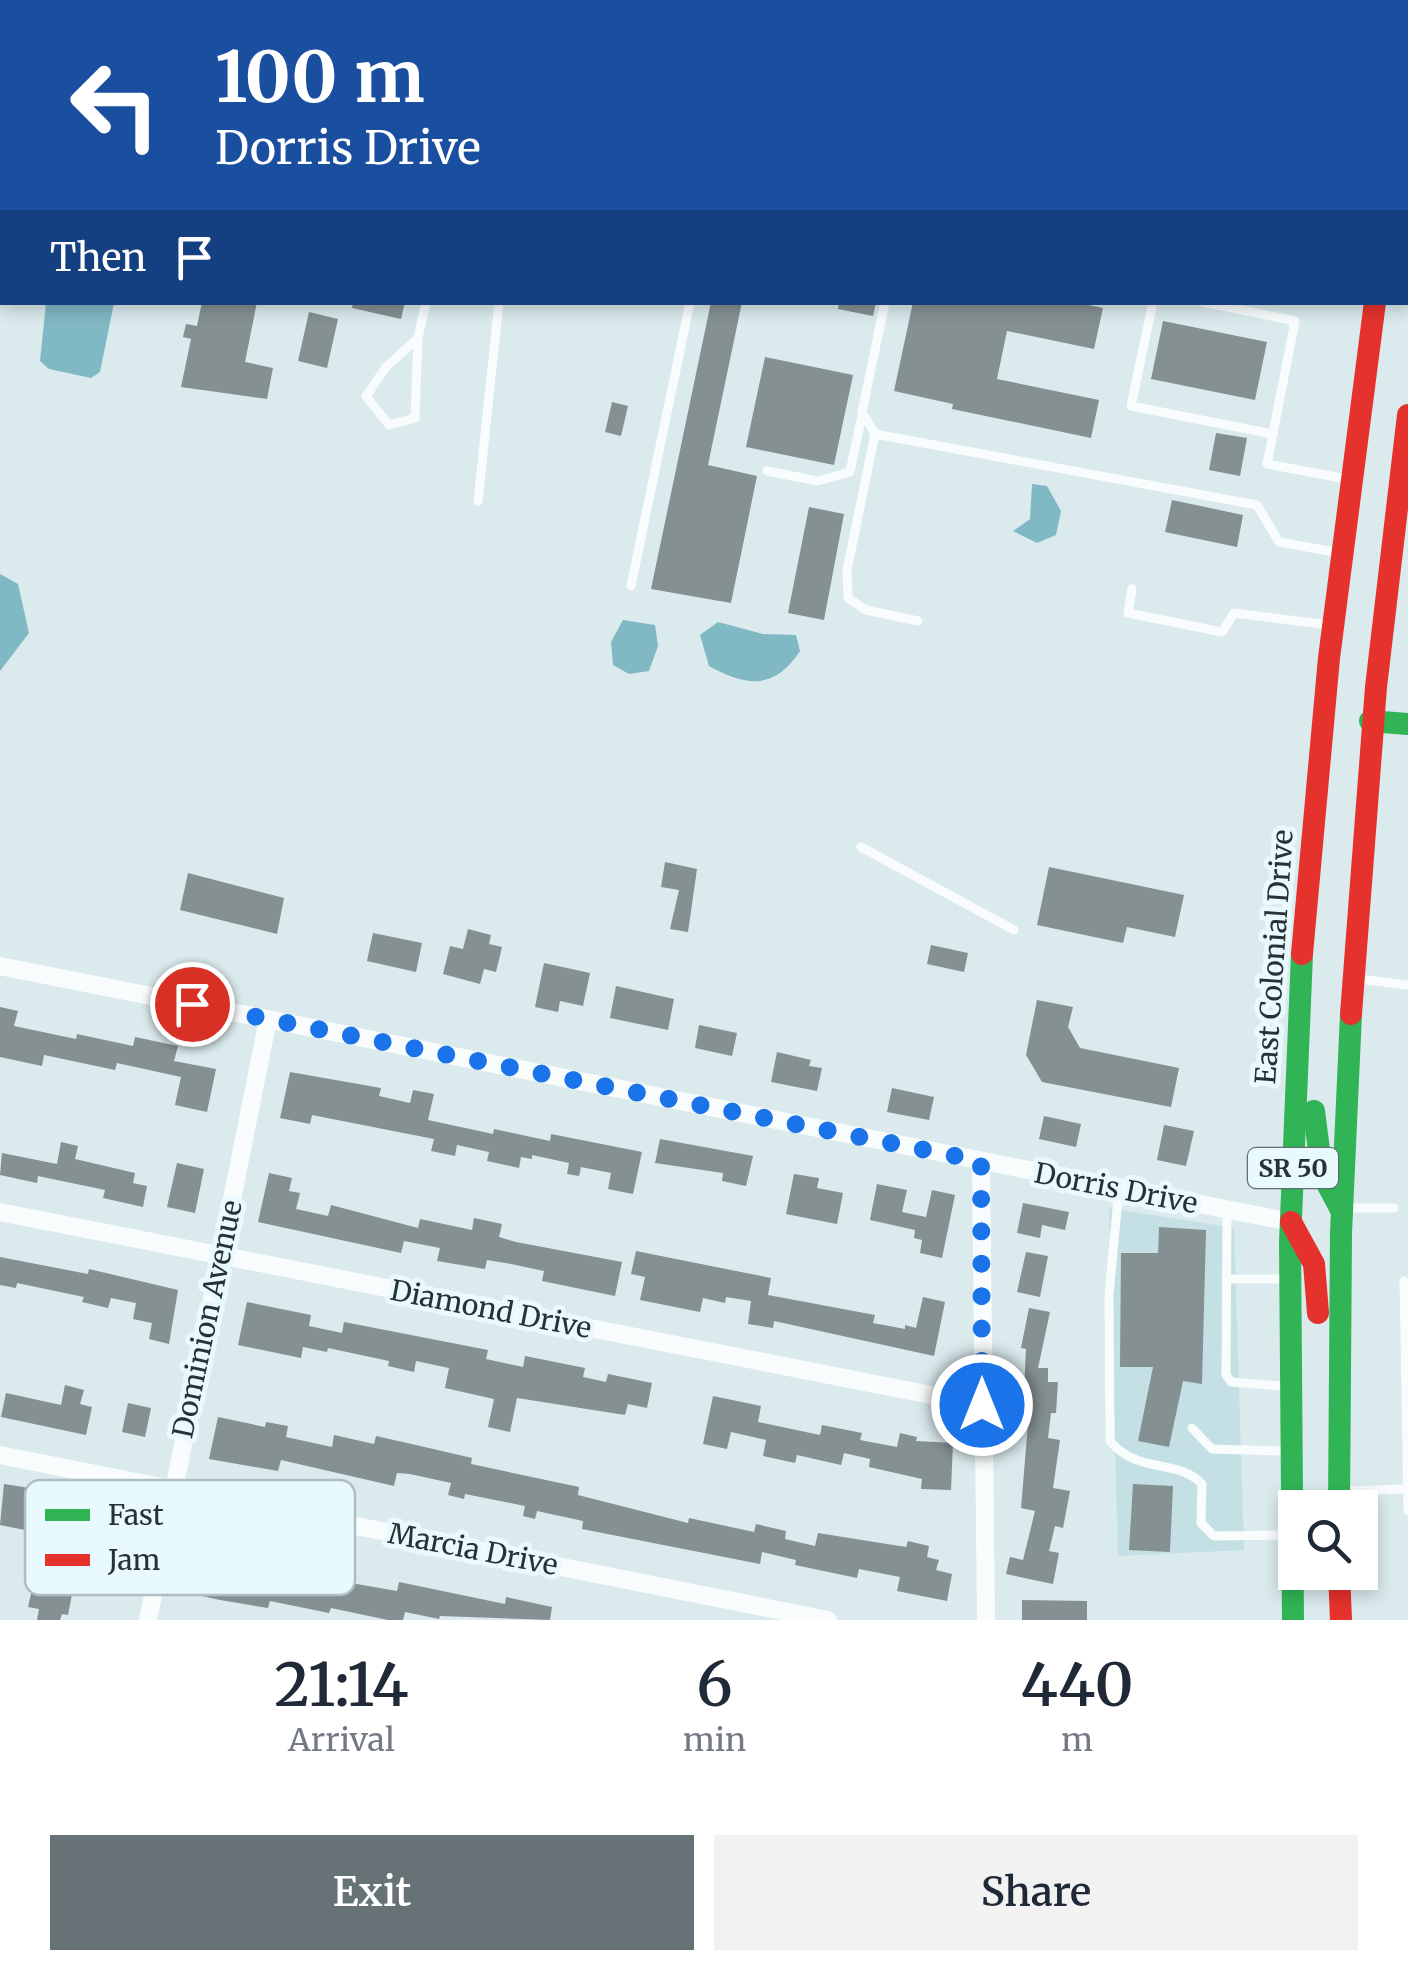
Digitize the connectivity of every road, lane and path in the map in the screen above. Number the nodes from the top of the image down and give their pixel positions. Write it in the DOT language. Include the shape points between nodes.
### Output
graph roads {
  1 [pos="425,305"];
  2 [pos="499,305"];
  3 [pos="689,305"];
  4 [pos="884,305"];
  5 [pos="1152,305"];
  6 [pos="1218,305"];
  7 [pos="1375,305"];
  8 [pos="418,338"];
  9 [pos="862,412"];
  10 [pos="1408,415"];
  11 [pos="875,434"];
  12 [pos="1273,434"];
  13 [pos="767,471"];
  14 [pos="1350,480"];
  15 [pos="478,500"];
  16 [pos="1340,553"];
  17 [pos="631,586"];
  18 [pos="1132,590"];
  19 [pos="918,621"];
  20 [pos="1332,626"];
  21 [pos="1370,720"];
  22 [pos="1408,724"];
  23 [pos="861,847"];
  24 [pos="1014,930"];
  25 [pos="0,966"];
  26 [pos="1350,978"];
  27 [pos="1408,985"];
  28 [pos="1298,1018"];
  29 [pos="268,1019"];
  30 [pos="981,1161"];
  31 [pos="1119,1188"];
  32 [pos="1340,1208"];
  33 [pos="1394,1208"];
  34 [pos="1227,1210"];
  35 [pos="0,1212"];
  36 [pos="1291,1222"];
  37 [pos="220,1257"];
  38 [pos="1228,1279"];
  39 [pos="1290,1279"];
  40 [pos="1404,1281"];
  41 [pos="1406,1340"];
  42 [pos="1288,1387"];
  43 [pos="982,1405"];
  44 [pos="1407,1425"];
  45 [pos="1192,1428"];
  46 [pos="1289,1451"];
  47 [pos="0,1455"];
  48 [pos="126,1480"];
  49 [pos="174,1480"];
  50 [pos="1406,1489"];
  51 [pos="1291,1490"];
  52 [pos="1338,1490"];
  53 [pos="1339,1490"];
  54 [pos="1378,1490"];
  55 [pos="1408,1511"];
  56 [pos="355,1526"];
  57 [pos="1278,1538"];
  58 [pos="1293,1590"];
  59 [pos="1309,1590"];
  60 [pos="1340,1590"];
  61 [pos="153,1595"];
  62 [pos="148,1620"];
  63 [pos="828,1620"];
  64 [pos="986,1620"];
  65 [pos="1293,1620"];
  66 [pos="1311,1620"];
  67 [pos="1341,1620"];
  1 -- 8 [label="lane"];
  2 -- 15 [label="lane"];
  3 -- 17 [label="lane"];
  4 -- 9 [label="lane"];
  5 -- 12 [label="lane" via="1131,406"];
  6 -- 12 [label="lane" via="1296,320"];
  7 -- 14 [label="main road, East Colonial Drive / SR 50"];
  8 -- 8 [label="lane" via="366,396 388,425 414,418"];
  9 -- 11 [label="lane"];
  9 -- 13 [label="lane" via="850,472 818,482"];
  10 -- 21 [label="main road, SR 50"];
  11 -- 16 [label="lane" via="1258,505 1279,542"];
  11 -- 19 [label="lane" via="847,570 848,598 866,610"];
  12 -- 14 [label="lane" via="1266,464"];
  14 -- 16 [label="main road, East Colonial Drive / SR 50"];
  16 -- 20 [label="main road, East Colonial Drive / SR 50"];
  18 -- 20 [label="lane" via="1128,613 1222,632 1234,613"];
  20 -- 28 [label="main road, East Colonial Drive / SR 50"];
  21 -- 22 [label="main road"];
  21 -- 26 [label="main road, SR 50"];
  23 -- 24 [label="lane"];
  25 -- 29 [label="street, Dorris Drive"];
  26 -- 27 [label="lane"];
  26 -- 32 [label="main road, SR 50"];
  28 -- 32 [label="main road" via="1311,1030 1316,1165"];
  28 -- 36 [label="main road, East Colonial Drive / SR 50"];
  29 -- 30 [label="street, Dorris Drive"];
  29 -- 37 [label="street, Dominion Avenue"];
  30 -- 31 [label="street, Dorris Drive"];
  30 -- 43 [label="street"];
  31 -- 34 [label="street, Dorris Drive"];
  31 -- 57 [label="lane" via="1109,1295 1110,1440 1122,1456 1141,1464 1194,1475 1202,1484 1201,1523 1214,1536"];
  32 -- 33 [label="lane"];
  32 -- 53 [label="main road, SR 50"];
  34 -- 36 [label="street, Dorris Drive"];
  34 -- 38 [label="lane"];
  35 -- 37 [label="street, Diamond Drive"];
  36 -- 39 [label="main road, East Colonial Drive / SR 50"];
  36 -- 52 [label="main road" via="1310,1246 1318,1274 1320,1448"];
  37 -- 43 [label="street, Diamond Drive"];
  37 -- 49 [label="street, Dominion Avenue"];
  38 -- 39 [label="lane"];
  38 -- 42 [label="lane" via="1226,1375 1230,1382"];
  39 -- 42 [label="main road, East Colonial Drive / SR 50"];
  40 -- 41 [label="lane"];
  41 -- 44 [label="lane"];
  42 -- 46 [label="main road, East Colonial Drive / SR 50"];
  43 -- 64 [label="street"];
  44 -- 50 [label="lane"];
  45 -- 46 [label="lane" via="1212,1449"];
  46 -- 51 [label="main road, East Colonial Drive / SR 50"];
  47 -- 48 [label="street, Marcia Drive"];
  50 -- 54 [label="lane"];
  50 -- 55 [label="lane"];
  56 -- 63 [label="street, Marcia Drive"];
  58 -- 65 [label="main road, East Colonial Drive / SR 50"];
  59 -- 66 [label="main road"];
  60 -- 67 [label="main road"];
  61 -- 62 [label="street, Dominion Avenue"];
}
